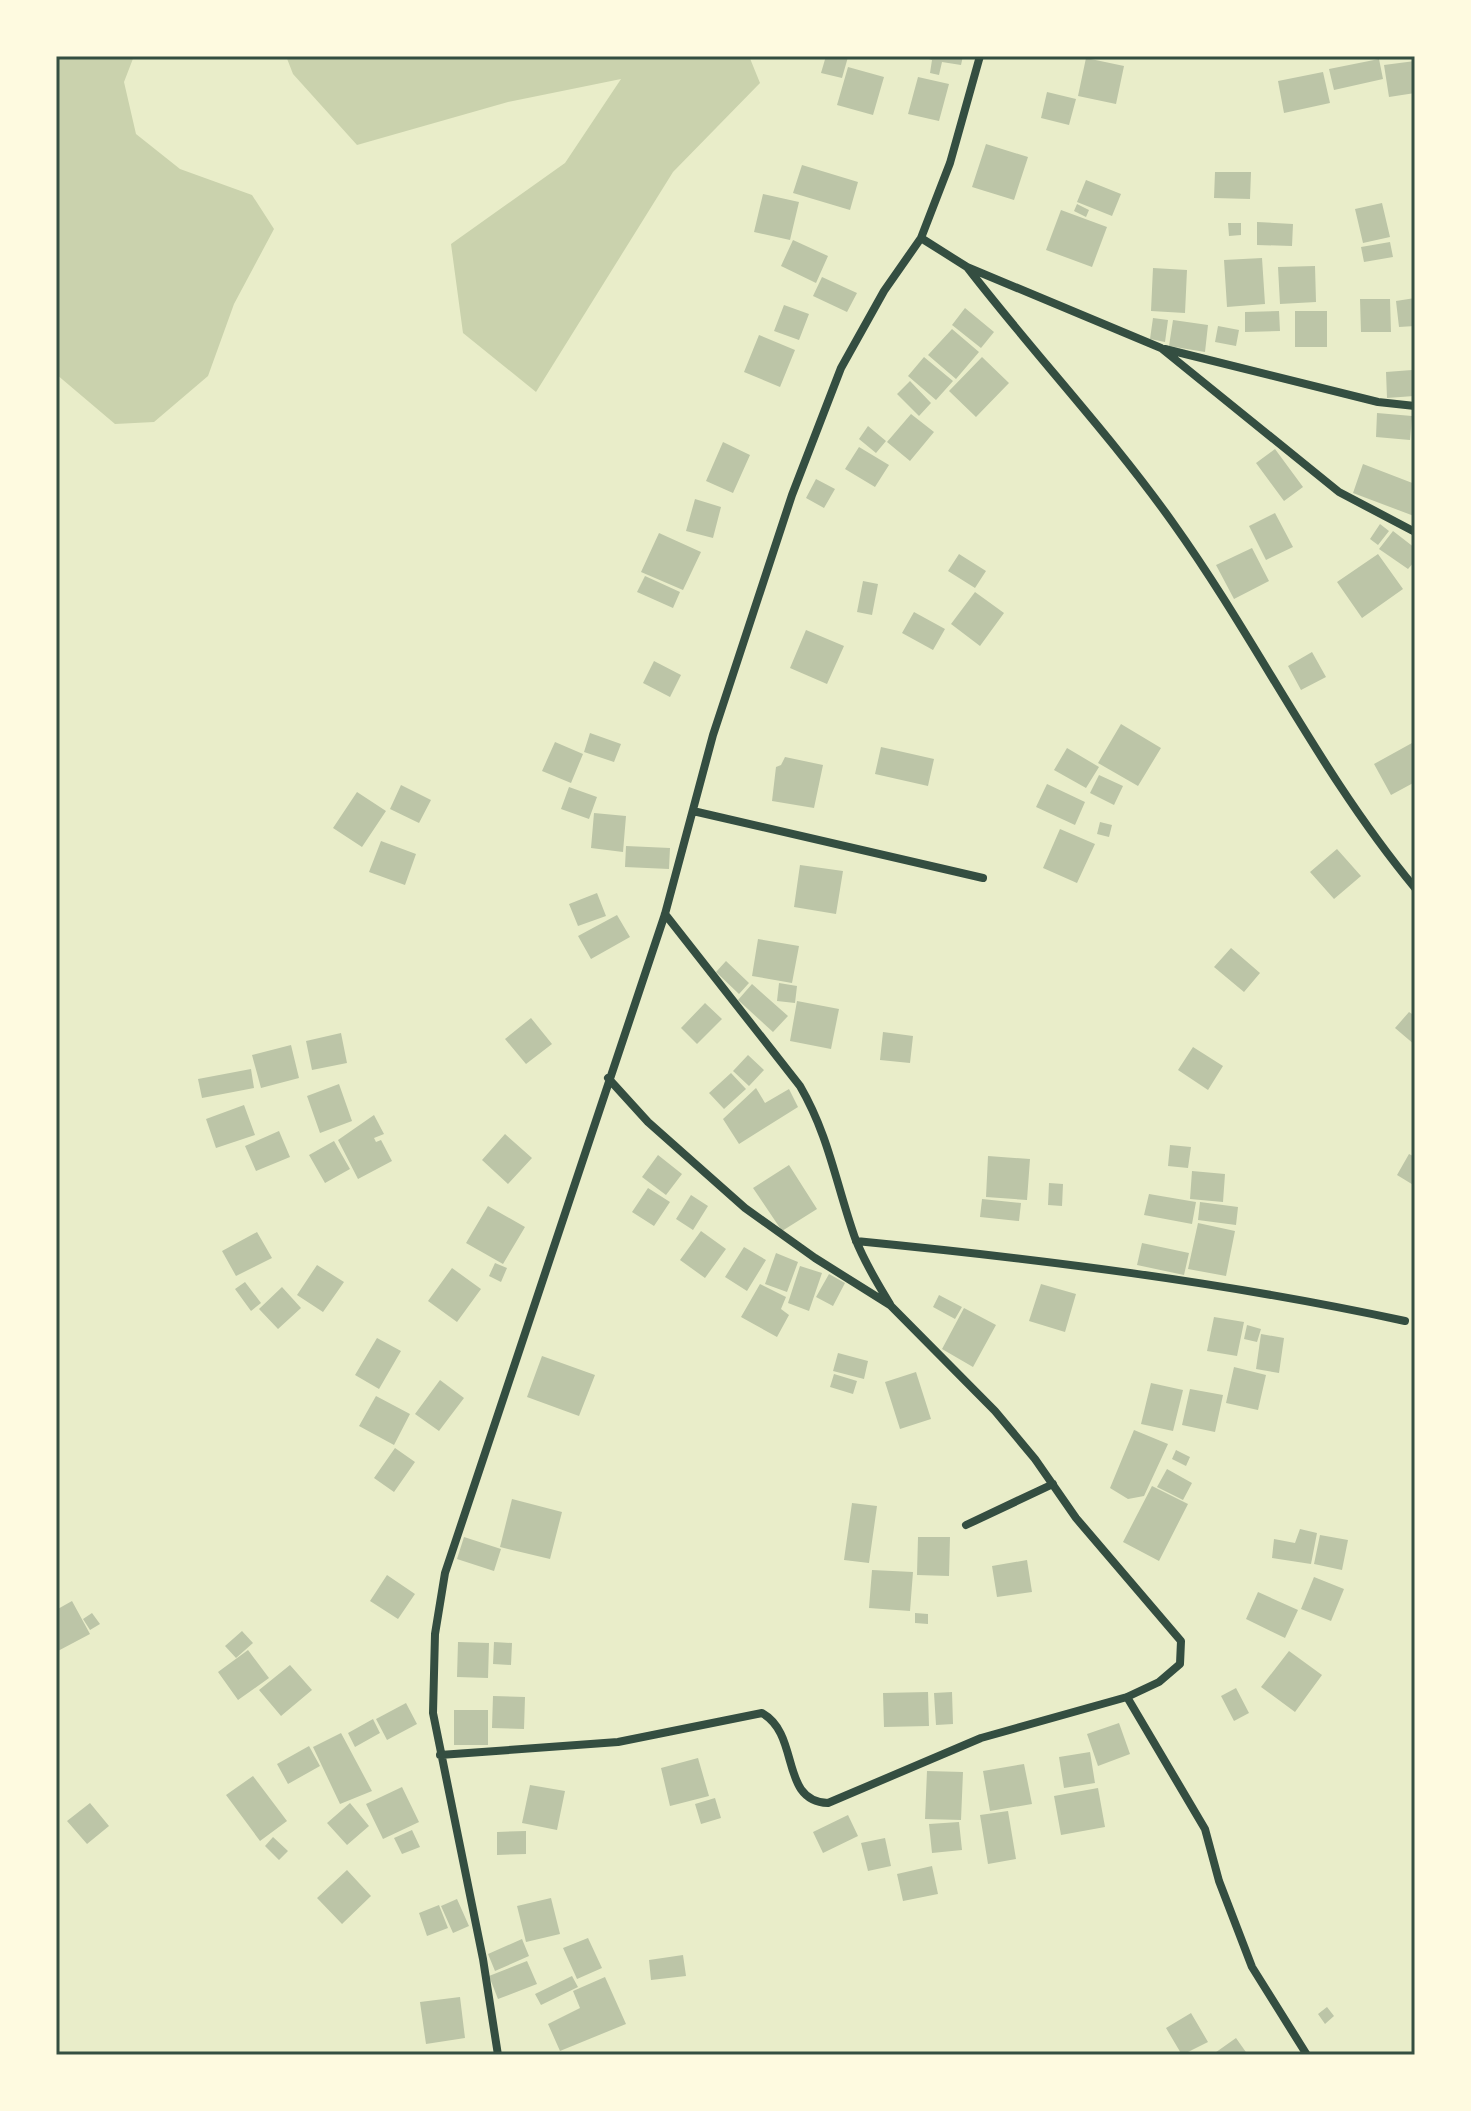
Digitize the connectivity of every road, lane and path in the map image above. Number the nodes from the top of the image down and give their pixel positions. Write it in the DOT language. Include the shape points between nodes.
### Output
graph roads {
  1 [pos="980,56"];
  2 [pos="921,238"];
  3 [pos="967,267"];
  4 [pos="1161,348"];
  5 [pos="1415,406"];
  6 [pos="1415,532"];
  7 [pos="693,811"];
  8 [pos="983,878"];
  9 [pos="1415,888"];
  10 [pos="665,914"];
  11 [pos="608,1078"];
  12 [pos="856,1241"];
  13 [pos="890,1305"];
  14 [pos="1405,1321"];
  15 [pos="1053,1484"];
  16 [pos="966,1525"];
  17 [pos="1127,1697"];
  18 [pos="440,1755"];
  19 [pos="498,2055"];
  20 [pos="1307,2055"];
  1 -- 2 [label="street" via="954,150"];
  2 -- 3 [label="street"];
  2 -- 7 [label="street" via="841,368 787,510"];
  3 -- 4 [label="street"];
  3 -- 9 [label="street" via="1174,525 1334,779"];
  4 -- 5 [label="street" via="1364,399"];
  4 -- 6 [label="street" via="1339,492"];
  7 -- 8 [label="street"];
  7 -- 10 [label="street"];
  10 -- 11 [label="street"];
  10 -- 12 [label="street" via="800,1086 822,1129"];
  11 -- 13 [label="street" via="648,1122 745,1208"];
  11 -- 18 [label="street" via="445,1573 432,1672"];
  12 -- 13 [label="street"];
  12 -- 14 [label="street" via="1164,1277"];
  13 -- 15 [label="street" via="995,1411"];
  15 -- 16 [label="street"];
  15 -- 17 [label="street" via="1181,1641 1180,1664 1159,1682"];
  17 -- 18 [label="street" via="981,1738 828,1803 803,1796 783,1740 772,1718 762,1713 618,1742"];
  17 -- 20 [label="street" via="1205,1829 1252,1967"];
  18 -- 19 [label="street"];
}
